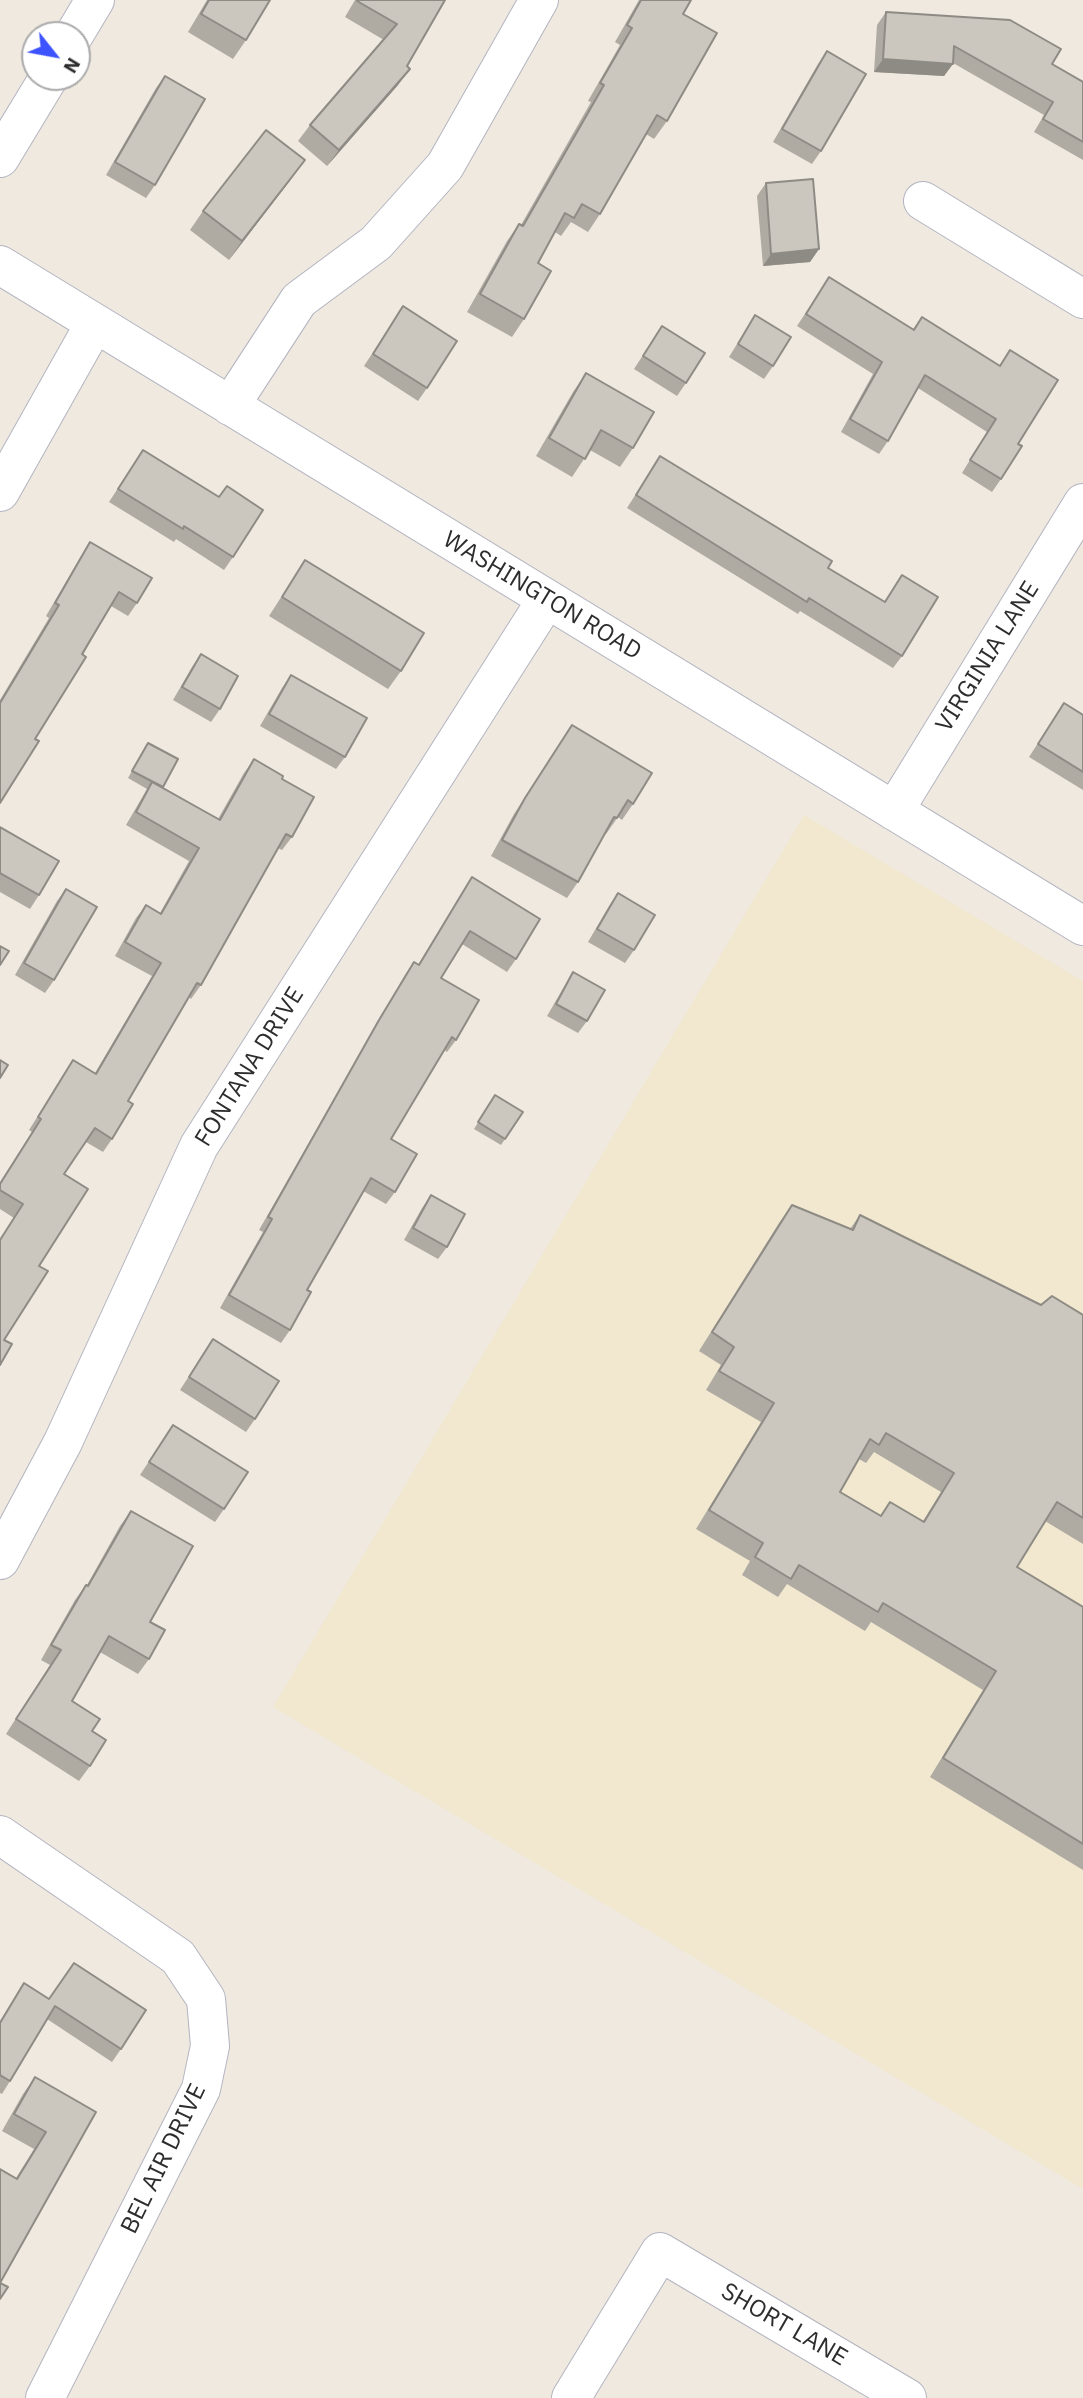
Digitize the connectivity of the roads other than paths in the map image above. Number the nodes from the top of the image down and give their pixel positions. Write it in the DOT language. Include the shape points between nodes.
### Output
graph roads {
  1 [pos="95,0"];
  2 [pos="539,0"];
  3 [pos="82,21"];
  4 [pos="41,91"];
  5 [pos="0,158"];
  6 [pos="923,201"];
  7 [pos="0,265"];
  8 [pos="1083,299"];
  9 [pos="95,323"];
  10 [pos="230,406"];
  11 [pos="0,492"];
  12 [pos="1083,503"];
  13 [pos="547,599"];
  14 [pos="894,811"];
  15 [pos="1083,926"];
  16 [pos="0,1560"];
  17 [pos="0,1835"];
  18 [pos="45,2398"];
  19 [pos="572,2398"];
  20 [pos="907,2398"];
  1 -- 3 [label="street"];
  2 -- 10 [label="street" via="445,166 376,243 299,300"];
  4 -- 5 [label="street"];
  6 -- 8 [label="street"];
  7 -- 9 [label="street, WASHINGTON ROAD"];
  9 -- 10 [label="street, WASHINGTON ROAD"];
  9 -- 11 [label="street"];
  10 -- 13 [label="street, WASHINGTON ROAD"];
  12 -- 14 [label="street, VIRGINIA LANE"];
  13 -- 14 [label="street, WASHINGTON ROAD"];
  13 -- 16 [label="street, FONTANA DRIVE" via="199,1146 63,1442"];
  14 -- 15 [label="street, WASHINGTON ROAD"];
  17 -- 18 [label="street, BEL AIR DRIVE" via="178,1957 206,1999 210,2046 201,2088"];
  19 -- 20 [label="street, SHORT LANE" via="660,2252"];
}
